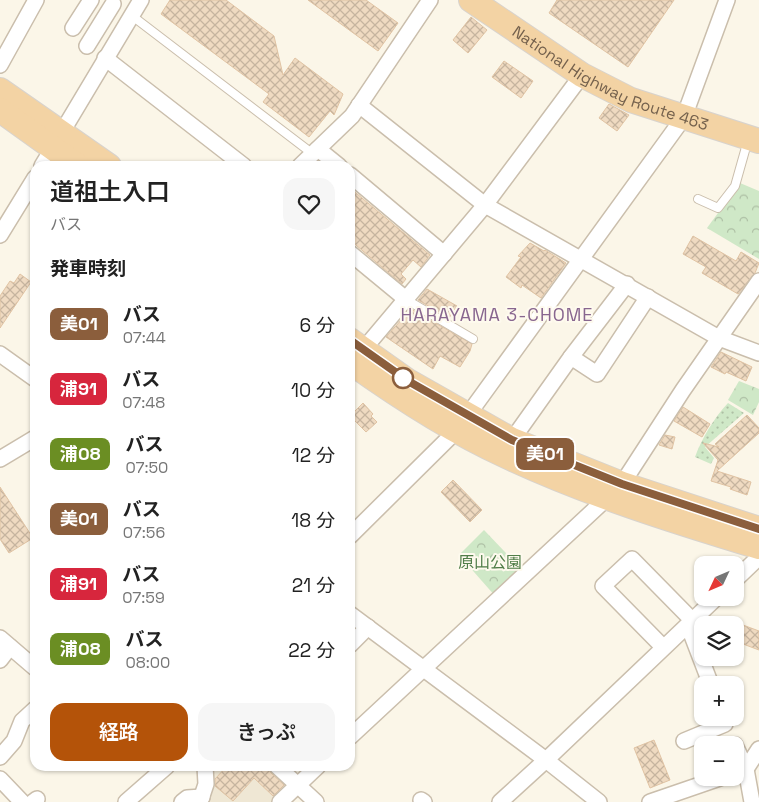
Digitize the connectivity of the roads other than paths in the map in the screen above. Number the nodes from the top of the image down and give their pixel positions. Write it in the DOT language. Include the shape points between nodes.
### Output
graph roads {
  1 [pos="36,0"];
  2 [pos="91,0"];
  3 [pos="141,0"];
  4 [pos="430,0"];
  5 [pos="471,0"];
  6 [pos="727,0"];
  7 [pos="109,2"];
  8 [pos="131,15"];
  9 [pos="73,28"];
  10 [pos="87,46"];
  11 [pos="105,58"];
  12 [pos="0,65"];
  13 [pos="582,75"];
  14 [pos="0,90"];
  15 [pos="359,105"];
  16 [pos="0,110"];
  17 [pos="684,117"];
  18 [pos="754,140"];
  19 [pos="52,149"];
  20 [pos="315,151"];
  21 [pos="70,161"];
  22 [pos="92,161"];
  23 [pos="238,161"];
  24 [pos="305,161"];
  25 [pos="332,161"];
  26 [pos="355,179"];
  27 [pos="30,186"];
  28 [pos="698,199"];
  29 [pos="486,205"];
  30 [pos="0,235"];
  31 [pos="444,254"];
  32 [pos="355,257"];
  33 [pos="582,259"];
  34 [pos="759,281"];
  35 [pos="627,284"];
  36 [pos="648,297"];
  37 [pos="407,300"];
  38 [pos="719,338"];
  39 [pos="473,339"];
  40 [pos="355,350"];
  41 [pos="355,352"];
  42 [pos="759,353"];
  43 [pos="0,354"];
  44 [pos="571,357"];
  45 [pos="30,376"];
  46 [pos="462,423"];
  47 [pos="512,440"];
  48 [pos="30,441"];
  49 [pos="0,459"];
  50 [pos="614,491"];
  51 [pos="759,529"];
  52 [pos="355,531"];
  53 [pos="759,547"];
  54 [pos="759,557"];
  55 [pos="744,571"];
  56 [pos="707,606"];
  57 [pos="355,618"];
  58 [pos="690,622"];
  59 [pos="368,627"];
  60 [pos="355,639"];
  61 [pos="5,642"];
  62 [pos="663,647"];
  63 [pos="0,660"];
  64 [pos="30,664"];
  65 [pos="423,669"];
  66 [pos="708,676"];
  67 [pos="30,714"];
  68 [pos="714,726"];
  69 [pos="355,732"];
  70 [pos="684,741"];
  71 [pos="759,749"];
  72 [pos="2,751"];
  73 [pos="546,760"];
  74 [pos="744,766"];
  75 [pos="161,771"];
  76 [pos="205,771"];
  77 [pos="282,771"];
  78 [pos="313,771"];
  79 [pos="0,779"];
  80 [pos="744,781"];
  81 [pos="298,786"];
  82 [pos="702,786"];
  83 [pos="678,797"];
  84 [pos="201,799"];
  85 [pos="22,802"];
  86 [pos="126,802"];
  87 [pos="182,802"];
  88 [pos="280,802"];
  89 [pos="316,802"];
  90 [pos="500,802"];
  91 [pos="599,802"];
  92 [pos="650,802"];
  93 [pos="752,802"];
  1 -- 12 [label="street"];
  2 -- 9 [label="street"];
  3 -- 8 [label="street"];
  4 -- 15 [label="street"];
  5 -- 13 [label="highway, National Highway Route 463"];
  6 -- 17 [label="street"];
  7 -- 8 [label="street"];
  7 -- 10 [label="street"];
  8 -- 11 [label="street"];
  8 -- 20 [label="lane"];
  11 -- 19 [label="street"];
  11 -- 23 [label="street"];
  13 -- 17 [label="highway, National Highway Route 463" via="631,100"];
  13 -- 29 [label="street"];
  14 -- 19 [label="highway"];
  15 -- 20 [label="street" via="352,116"];
  15 -- 29 [label="street"];
  16 -- 19 [label="highway"];
  17 -- 18 [label="highway, National Highway Route 463"];
  17 -- 33 [label="street"];
  18 -- 28 [label="lane" via="735,186 718,208"];
  19 -- 21 [label="highway"];
  19 -- 22 [label="highway"];
  20 -- 24 [label="street"];
  20 -- 25 [label="street"];
  26 -- 31 [label="street"];
  27 -- 30 [label="street"];
  29 -- 31 [label="street"];
  29 -- 33 [label="street"];
  31 -- 37 [label="street"];
  32 -- 37 [label="street"];
  33 -- 35 [label="street"];
  33 -- 46 [label="street"];
  34 -- 38 [label="street"];
  35 -- 36 [label="street"];
  35 -- 44 [label="street"];
  36 -- 38 [label="street"];
  36 -- 44 [label="street" via="596,374"];
  37 -- 39 [label="lane"];
  37 -- 40 [label="street"];
  38 -- 42 [label="street"];
  38 -- 50 [label="street"];
  41 -- 46 [label="highway" via="395,394"];
  43 -- 45 [label="street"];
  44 -- 47 [label="street"];
  46 -- 47 [label="highway"];
  46 -- 50 [label="highway" via="504,455 538,471"];
  46 -- 52 [label="street"];
  47 -- 50 [label="highway"];
  48 -- 49 [label="street"];
  50 -- 51 [label="highway"];
  50 -- 53 [label="highway" via="680,524"];
  50 -- 65 [label="street"];
  54 -- 55 [label="street"];
  56 -- 58 [label="street"];
  57 -- 59 [label="street"];
  58 -- 62 [label="street"];
  58 -- 62 [label="street" via="632,559 603,586"];
  58 -- 66 [label="street"];
  59 -- 60 [label="street"];
  59 -- 65 [label="street"];
  61 -- 63 [label="street"];
  61 -- 64 [label="street"];
  62 -- 73 [label="street"];
  65 -- 69 [label="street"];
  65 -- 73 [label="street"];
  67 -- 72 [label="street" via="22,721 14,741"];
  68 -- 70 [label="street"];
  71 -- 74 [label="street"];
  73 -- 90 [label="street"];
  73 -- 91 [label="street"];
  75 -- 86 [label="street"];
  76 -- 84 [label="street" via="206,784"];
  77 -- 81 [label="street"];
  78 -- 81 [label="street"];
  79 -- 85 [label="street"];
  80 -- 93 [label="street"];
  81 -- 88 [label="street"];
  81 -- 89 [label="street"];
  82 -- 83 [label="street"];
  83 -- 92 [label="street"];
  84 -- 87 [label="street" via="188,798"];
}
